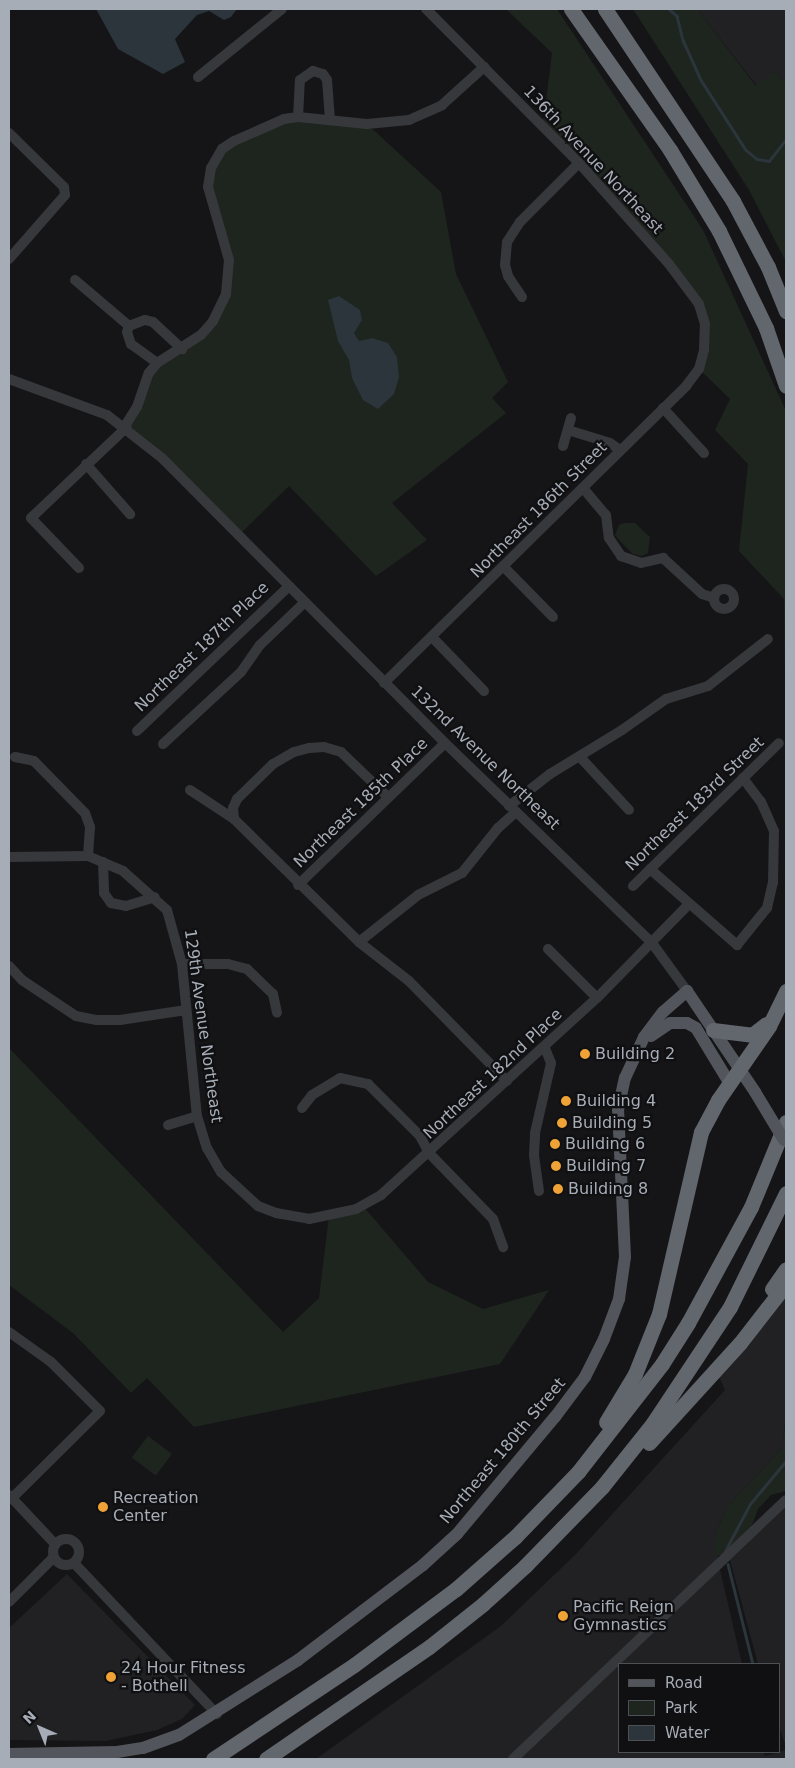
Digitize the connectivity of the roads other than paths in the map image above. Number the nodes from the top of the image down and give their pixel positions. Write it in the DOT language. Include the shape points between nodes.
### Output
graph roads {
  1 [pos="282,9"];
  2 [pos="426,9"];
  3 [pos="571,9"];
  4 [pos="605,9"];
  5 [pos="484,66"];
  6 [pos="198,77"];
  7 [pos="298,117"];
  8 [pos="330,120"];
  9 [pos="9,133"];
  10 [pos="579,163"];
  11 [pos="9,259"];
  12 [pos="75,280"];
  13 [pos="522,297"];
  14 [pos="786,311"];
  15 [pos="129,326"];
  16 [pos="182,349"];
  17 [pos="704,350"];
  18 [pos="157,363"];
  19 [pos="9,379"];
  20 [pos="786,386"];
  21 [pos="663,408"];
  22 [pos="571,418"];
  23 [pos="126,427"];
  24 [pos="568,430"];
  25 [pos="563,446"];
  26 [pos="620,450"];
  27 [pos="704,453"];
  28 [pos="86,464"];
  29 [pos="583,488"];
  30 [pos="130,514"];
  31 [pos="504,567"];
  32 [pos="79,568"];
  33 [pos="289,586"];
  34 [pos="714,598"];
  35 [pos="305,602"];
  36 [pos="554,617"];
  37 [pos="432,637"];
  38 [pos="768,639"];
  39 [pos="384,683"];
  40 [pos="484,692"];
  41 [pos="137,731"];
  42 [pos="445,743"];
  43 [pos="779,743"];
  44 [pos="163,744"];
  45 [pos="15,757"];
  46 [pos="580,757"];
  47 [pos="743,778"];
  48 [pos="190,790"];
  49 [pos="388,798"];
  50 [pos="513,809"];
  51 [pos="629,810"];
  52 [pos="234,818"];
  53 [pos="88,856"];
  54 [pos="9,857"];
  55 [pos="103,862"];
  56 [pos="650,869"];
  57 [pos="298,885"];
  58 [pos="633,886"];
  59 [pos="155,897"];
  60 [pos="688,905"];
  61 [pos="359,942"];
  62 [pos="652,943"];
  63 [pos="548,949"];
  64 [pos="182,964"];
  65 [pos="9,966"];
  66 [pos="687,991"];
  67 [pos="786,991"];
  68 [pos="597,998"];
  69 [pos="186,1010"];
  70 [pos="277,1013"];
  71 [pos="775,1014"];
  72 [pos="713,1030"];
  73 [pos="544,1046"];
  74 [pos="636,1052"];
  75 [pos="740,1072"];
  76 [pos="507,1081"];
  77 [pos="730,1084"];
  78 [pos="302,1108"];
  79 [pos="197,1116"];
  80 [pos="786,1122"];
  81 [pos="168,1125"];
  82 [pos="786,1144"];
  83 [pos="428,1153"];
  84 [pos="539,1191"];
  85 [pos="786,1193"];
  86 [pos="345,1213"];
  87 [pos="503,1247"];
  88 [pos="786,1269"];
  89 [pos="786,1284"];
  90 [pos="9,1332"];
  91 [pos="722,1360"];
  92 [pos="602,1486"];
  93 [pos="10,1496"];
  94 [pos="786,1500"];
  95 [pos="529,1521"];
  96 [pos="55,1544"];
  97 [pos="54,1558"];
  98 [pos="74,1563"];
  99 [pos="9,1602"];
  100 [pos="217,1714"];
  101 [pos="9,1754"];
  102 [pos="213,1759"];
  103 [pos="266,1759"];
  104 [pos="513,1759"];
  1 -- 6 [label="street"];
  2 -- 5 [label="street, 136th Avenue Northeast"];
  3 -- 20 [label="highway" via="670,150 719,231 766,328"];
  4 -- 14 [label="highway" via="733,201 768,267"];
  5 -- 8 [label="street" via="442,105 409,120 367,124"];
  5 -- 10 [label="street, 136th Avenue Northeast"];
  7 -- 8 [label="street"];
  7 -- 8 [label="street" via="300,80 313,71 323,74 327,80"];
  7 -- 16 [label="street" via="268,124 234,140 216,158 208,187 224,239 228,282 213,321 201,336"];
  9 -- 11 [label="street" via="64,188 65,195"];
  10 -- 13 [label="street" via="520,222 507,242 505,265 508,276"];
  10 -- 17 [label="street, 136th Avenue Northeast" via="636,225 699,304 705,324"];
  12 -- 15 [label="street"];
  15 -- 16 [label="street" via="145,320 153,322"];
  15 -- 18 [label="street" via="131,344"];
  16 -- 18 [label="street"];
  17 -- 21 [label="street, Northeast 186th Street" via="699,369"];
  18 -- 23 [label="street" via="143,385 137,407"];
  19 -- 23 [label="street, 132nd Avenue Northeast" via="86,405"];
  21 -- 26 [label="street, Northeast 186th Street"];
  21 -- 27 [label="street"];
  22 -- 24 [label="street"];
  23 -- 28 [label="street"];
  23 -- 33 [label="street, 132nd Avenue Northeast" via="162,458"];
  24 -- 25 [label="street"];
  24 -- 26 [label="street" via="610,443"];
  26 -- 29 [label="street, Northeast 186th Street"];
  28 -- 30 [label="street"];
  28 -- 32 [label="street" via="31,518"];
  29 -- 31 [label="street, Northeast 186th Street"];
  29 -- 34 [label="street" via="606,515 609,538 621,556 641,563 663,558 702,594"];
  31 -- 36 [label="street"];
  31 -- 37 [label="street, Northeast 186th Street"];
  33 -- 35 [label="street, 132nd Avenue Northeast"];
  33 -- 41 [label="street, Northeast 187th Place"];
  35 -- 39 [label="street, 132nd Avenue Northeast"];
  35 -- 44 [label="street" via="260,645 242,672"];
  37 -- 39 [label="street, Northeast 186th Street"];
  37 -- 40 [label="street"];
  38 -- 46 [label="street" via="708,686 666,699"];
  39 -- 42 [label="street, 132nd Avenue Northeast"];
  42 -- 49 [label="street, Northeast 185th Place"];
  42 -- 50 [label="street, 132nd Avenue Northeast"];
  43 -- 47 [label="street, Northeast 183rd Street"];
  45 -- 53 [label="street" via="34,761 85,813 90,828"];
  46 -- 50 [label="street" via="550,774"];
  46 -- 51 [label="street"];
  47 -- 56 [label="street, Northeast 183rd Street"];
  47 -- 60 [label="street" via="762,802 774,831 773,883 767,908 737,945"];
  48 -- 52 [label="street"];
  49 -- 52 [label="street" via="341,752 324,747 309,748 273,764 237,799 233,808"];
  49 -- 57 [label="street, Northeast 185th Place"];
  50 -- 61 [label="street" via="462,872 394,912"];
  50 -- 62 [label="street, 132nd Avenue Northeast"];
  52 -- 57 [label="street"];
  53 -- 54 [label="street, 129th Avenue Northeast"];
  53 -- 55 [label="street, 129th Avenue Northeast"];
  55 -- 59 [label="street, 129th Avenue Northeast" via="123,871"];
  55 -- 59 [label="street" via="104,893 111,903 126,906"];
  56 -- 58 [label="street, Northeast 183rd Street"];
  56 -- 60 [label="street"];
  57 -- 61 [label="street"];
  59 -- 64 [label="street, 129th Avenue Northeast" via="174,924"];
  60 -- 62 [label="street, Northeast 182nd Place"];
  61 -- 76 [label="street" via="409,981"];
  62 -- 66 [label="street, 132nd Avenue Northeast"];
  62 -- 68 [label="street, Northeast 182nd Place"];
  63 -- 68 [label="street"];
  64 -- 69 [label="street, 129th Avenue Northeast"];
  64 -- 70 [label="street" via="228,964 247,969 273,994"];
  65 -- 69 [label="street" via="22,980 76,1016 120,1020"];
  66 -- 72 [label="main road, 132nd Avenue Northeast"];
  66 -- 74 [label="main road, Northeast 180th Street" via="658,1018"];
  67 -- 71 [label="highway"];
  68 -- 73 [label="street, Northeast 182nd Place"];
  69 -- 79 [label="street, 129th Avenue Northeast"];
  71 -- 72 [label="highway" via="759,1032 752,1035"];
  71 -- 75 [label="highway"];
  72 -- 75 [label="main road, 132nd Avenue Northeast"];
  73 -- 76 [label="street, Northeast 182nd Place"];
  73 -- 84 [label="street" via="551,1063 535,1133 534,1155"];
  74 -- 77 [label="main road" via="664,1025 687,1023 696,1028"];
  74 -- 100 [label="main road, Northeast 180th Street" via="625,1078 618,1110 625,1258 619,1299 585,1377 457,1534 358,1615"];
  75 -- 77 [label="highway"];
  75 -- 82 [label="main road, 132nd Avenue Northeast, bridge"];
  76 -- 83 [label="street, Northeast 182nd Place"];
  77 -- 95 [label="highway" via="712,1110 697,1145 659,1314 648,1347 617,1407"];
  78 -- 83 [label="street" via="312,1095 340,1078 368,1084 420,1136"];
  79 -- 81 [label="street"];
  79 -- 86 [label="street, 129th Avenue Northeast" via="207,1148 220,1172 258,1206 308,1219"];
  80 -- 95 [label="highway" via="751,1207 682,1331 594,1451"];
  83 -- 86 [label="street, Northeast 182nd Place" via="381,1195"];
  83 -- 87 [label="street" via="493,1219"];
  85 -- 92 [label="highway" via="730,1308 653,1422"];
  88 -- 91 [label="highway"];
  89 -- 91 [label="highway"];
  90 -- 93 [label="street" via="51,1362 100,1411"];
  91 -- 92 [label="highway" via="630,1464"];
  92 -- 103 [label="highway" via="525,1566 483,1604 421,1652"];
  93 -- 96 [label="street"];
  94 -- 104 [label="street"];
  95 -- 102 [label="highway" via="456,1589 354,1665"];
  96 -- 97 [label="street"];
  96 -- 98 [label="street" via="65,1539 76,1543 79,1554"];
  97 -- 98 [label="street" via="62,1565"];
  97 -- 99 [label="street"];
  98 -- 100 [label="street"];
  100 -- 101 [label="main road, Northeast 180th Street" via="179,1735 143,1748 93,1753"];
}
